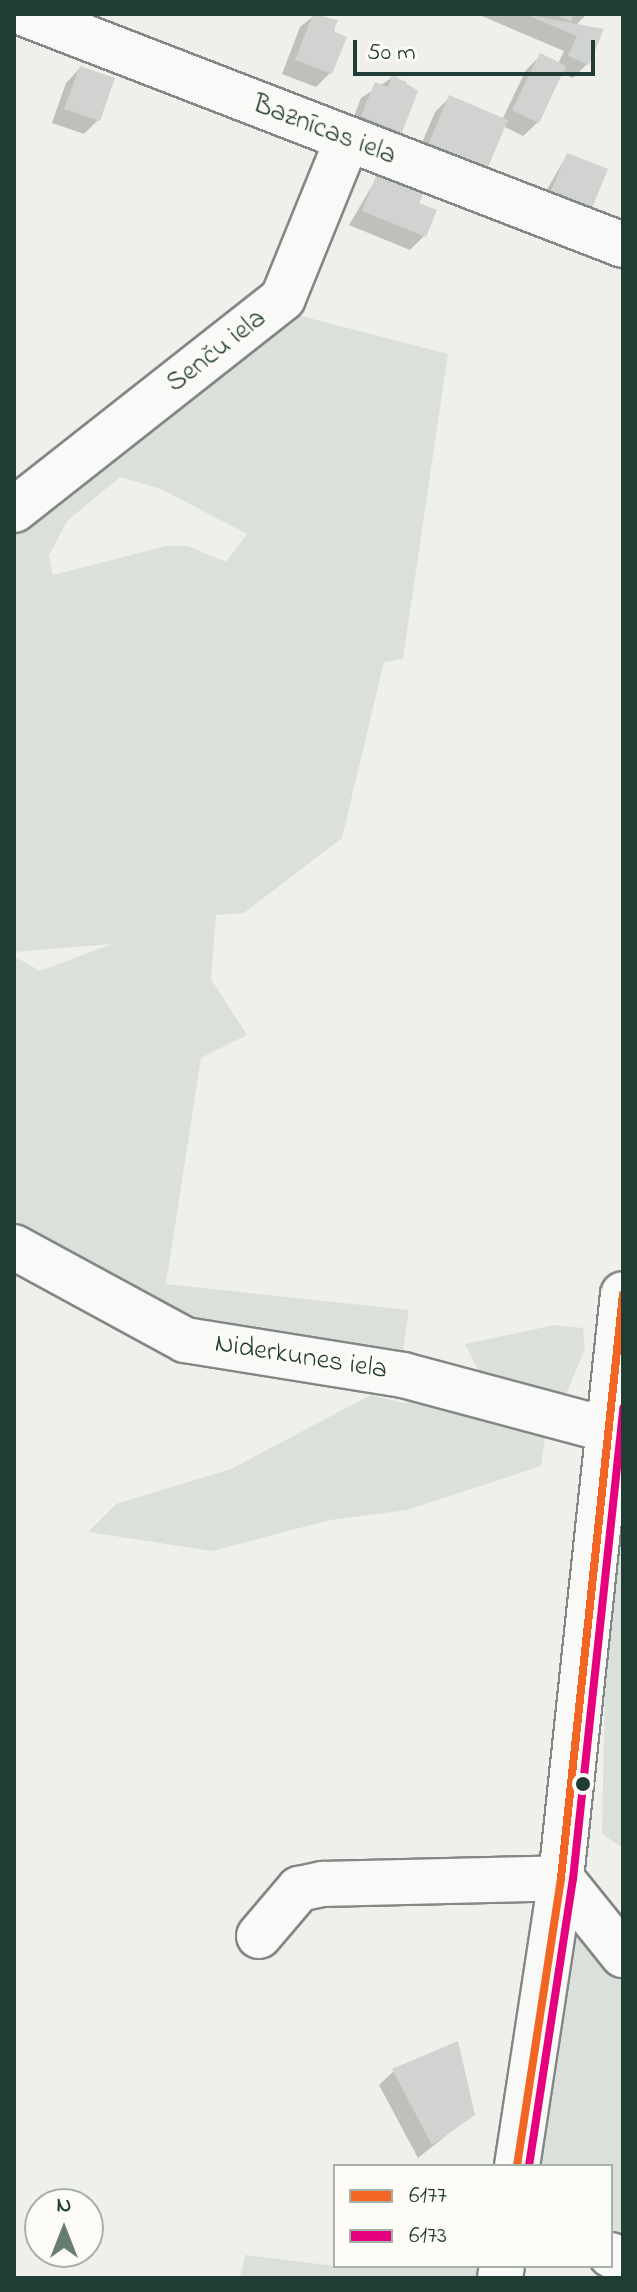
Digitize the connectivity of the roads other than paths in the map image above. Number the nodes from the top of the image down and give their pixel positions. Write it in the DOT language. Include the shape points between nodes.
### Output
graph roads {
  1 [pos="25,14"];
  2 [pos="347,140"];
  3 [pos="623,245"];
  4 [pos="14,510"];
  5 [pos="14,1247"];
  6 [pos="623,1294"];
  7 [pos="604,1429"];
  8 [pos="561,1878"];
  9 [pos="259,1936"];
  10 [pos="623,1955"];
  11 [pos="517,2164"];
  1 -- 2 [label="street, Baznīcas iela"];
  2 -- 3 [label="street, Baznīcas iela"];
  2 -- 4 [label="street, Senču iela" via="283,298"];
  5 -- 7 [label="street, Niderkunes iela" via="185,1340 403,1375"];
  6 -- 7 [label="street"];
  7 -- 8 [label="street"];
  8 -- 9 [label="street" via="323,1884 299,1889"];
  8 -- 10 [label="street"];
  8 -- 11 [label="street"];
}
